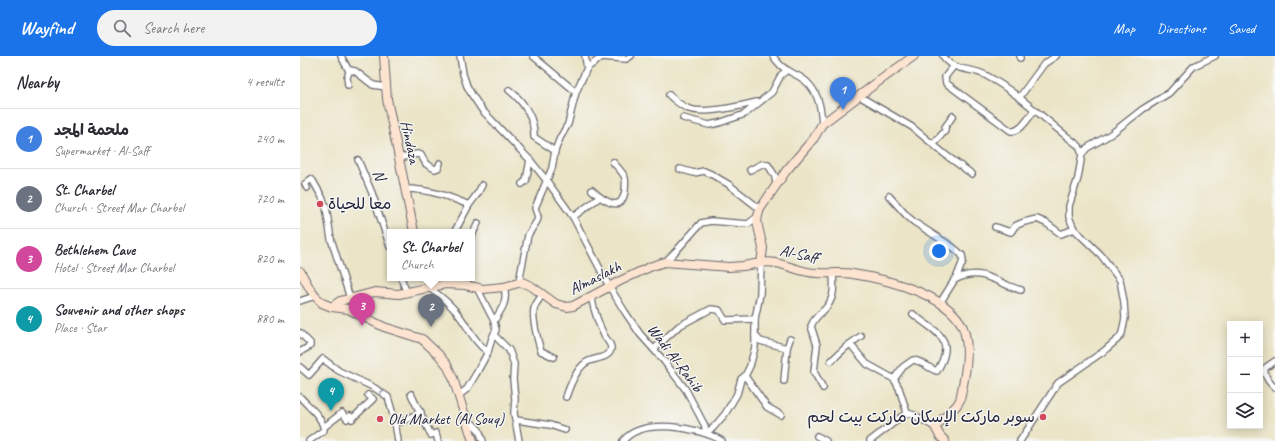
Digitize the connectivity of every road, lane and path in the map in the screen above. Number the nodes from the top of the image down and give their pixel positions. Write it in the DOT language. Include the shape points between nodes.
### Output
graph roads {
  1 [pos="341,56"];
  2 [pos="384,56"];
  3 [pos="460,56"];
  4 [pos="533,56"];
  5 [pos="585,56"];
  6 [pos="602,56"];
  7 [pos="631,56"];
  8 [pos="772,56"];
  9 [pos="914,56"];
  10 [pos="943,56"];
  11 [pos="1056,56"];
  12 [pos="1215,56"];
  13 [pos="953,67"];
  14 [pos="587,68"];
  15 [pos="786,71"];
  16 [pos="349,72"];
  17 [pos="348,85"];
  18 [pos="386,87"];
  19 [pos="508,90"];
  20 [pos="576,92"];
  21 [pos="669,95"];
  22 [pos="859,96"];
  23 [pos="1019,98"];
  24 [pos="759,101"];
  25 [pos="1034,111"];
  26 [pos="953,116"];
  27 [pos="683,118"];
  28 [pos="822,124"];
  29 [pos="933,144"];
  30 [pos="1079,146"];
  31 [pos="1087,148"];
  32 [pos="555,151"];
  33 [pos="1082,154"];
  34 [pos="399,158"];
  35 [pos="358,160"];
  36 [pos="530,160"];
  37 [pos="613,162"];
  38 [pos="440,163"];
  39 [pos="680,170"];
  40 [pos="750,170"];
  41 [pos="972,174"];
  42 [pos="547,181"];
  43 [pos="522,184"];
  44 [pos="482,185"];
  45 [pos="776,185"];
  46 [pos="307,188"];
  47 [pos="405,189"];
  48 [pos="592,190"];
  49 [pos="889,196"];
  50 [pos="600,197"];
  51 [pos="469,205"];
  52 [pos="759,212"];
  53 [pos="573,217"];
  54 [pos="478,223"];
  55 [pos="995,227"];
  56 [pos="413,229"];
  57 [pos="456,229"];
  58 [pos="475,229"];
  59 [pos="1074,229"];
  60 [pos="387,238"];
  61 [pos="665,262"];
  62 [pos="761,263"];
  63 [pos="300,271"];
  64 [pos="833,272"];
  65 [pos="954,280"];
  66 [pos="402,281"];
  67 [pos="443,281"];
  68 [pos="463,281"];
  69 [pos="519,282"];
  70 [pos="609,286"];
  71 [pos="504,287"];
  72 [pos="429,288"];
  73 [pos="477,288"];
  74 [pos="1021,290"];
  75 [pos="407,293"];
  76 [pos="542,295"];
  77 [pos="315,296"];
  78 [pos="591,296"];
  79 [pos="350,298"];
  80 [pos="300,301"];
  81 [pos="940,303"];
  82 [pos="332,307"];
  83 [pos="913,314"];
  84 [pos="755,319"];
  85 [pos="494,321"];
  86 [pos="300,333"];
  87 [pos="754,334"];
  88 [pos="494,335"];
  89 [pos="861,336"];
  90 [pos="790,339"];
  91 [pos="760,341"];
  92 [pos="850,344"];
  93 [pos="755,347"];
  94 [pos="787,348"];
  95 [pos="654,349"];
  96 [pos="300,352"];
  97 [pos="488,352"];
  98 [pos="554,357"];
  99 [pos="831,361"];
  100 [pos="1275,361"];
  101 [pos="300,366"];
  102 [pos="745,376"];
  103 [pos="894,379"];
  104 [pos="784,381"];
  105 [pos="822,388"];
  106 [pos="1275,388"];
  107 [pos="368,394"];
  108 [pos="411,394"];
  109 [pos="458,396"];
  110 [pos="300,397"];
  111 [pos="566,397"];
  112 [pos="462,407"];
  113 [pos="421,412"];
  114 [pos="907,414"];
  115 [pos="781,416"];
  116 [pos="516,420"];
  117 [pos="395,422"];
  118 [pos="935,427"];
  119 [pos="324,428"];
  120 [pos="564,430"];
  121 [pos="705,433"];
  122 [pos="817,436"];
  123 [pos="714,439"];
  124 [pos="309,441"];
  125 [pos="398,441"];
  126 [pos="438,441"];
  127 [pos="473,441"];
  128 [pos="483,441"];
  129 [pos="519,441"];
  130 [pos="622,441"];
  131 [pos="722,441"];
  132 [pos="826,441"];
  133 [pos="870,441"];
  134 [pos="945,441"];
  135 [pos="1020,441"];
  1 -- 16 [label="street"];
  2 -- 18 [label="street, Hindaza"];
  3 -- 36 [label="street, Wadi Al-Rahib" via="466,86 482,110"];
  4 -- 20 [label="street"];
  5 -- 14 [label="street"];
  6 -- 7 [label="street" via="626,59"];
  6 -- 14 [label="street"];
  8 -- 15 [label="street"];
  9 -- 22 [label="street"];
  10 -- 13 [label="street"];
  11 -- 23 [label="street" via="1044,64"];
  12 -- 31 [label="street" via="1194,66 1166,95"];
  13 -- 23 [label="street" via="986,76"];
  13 -- 25 [label="street" via="945,77 946,83 1011,131 1019,129"];
  14 -- 20 [label="street"];
  15 -- 24 [label="street" via="772,92"];
  15 -- 28 [label="street" via="801,78 813,88 821,109"];
  16 -- 17 [label="street"];
  16 -- 18 [label="street" via="355,71 373,85"];
  18 -- 34 [label="street, Hindaza"];
  19 -- 32 [label="street" via="518,97 527,111 534,136"];
  20 -- 32 [label="street" via="568,124"];
  21 -- 24 [label="street" via="684,106 695,110 725,108"];
  22 -- 28 [label="street"];
  22 -- 29 [label="street" via="912,127"];
  23 -- 25 [label="street"];
  24 -- 27 [label="street" via="745,114 719,123 708,125"];
  25 -- 30 [label="street"];
  26 -- 29 [label="street" via="945,131"];
  28 -- 45 [label="street" via="814,138"];
  29 -- 41 [label="street"];
  30 -- 31 [label="street"];
  30 -- 33 [label="street"];
  31 -- 33 [label="street"];
  32 -- 42 [label="street"];
  33 -- 59 [label="street" via="1069,206 1069,217"];
  34 -- 38 [label="street" via="421,155 426,164 435,169"];
  34 -- 47 [label="street, Hindaza"];
  35 -- 60 [label="street, N"];
  36 -- 42 [label="street, Wadi Al-Rahib"];
  36 -- 43 [label="street" via="526,180"];
  37 -- 50 [label="street" via="624,176 623,200 616,204"];
  39 -- 52 [label="street" via="694,173 704,171 711,174 728,184"];
  40 -- 45 [label="street" via="762,164 768,165 775,176"];
  42 -- 53 [label="street, Wadi Al-Rahib"];
  42 -- 69 [label="street" via="535,208 538,217 528,235"];
  44 -- 51 [label="street"];
  45 -- 52 [label="street"];
  46 -- 79 [label="street" via="305,184 311,179 322,196 331,239"];
  47 -- 51 [label="street" via="419,189 446,195"];
  47 -- 56 [label="street, Hindaza"];
  48 -- 50 [label="street"];
  49 -- 65 [label="street" via="914,222 959,251 963,261"];
  50 -- 53 [label="street"];
  51 -- 57 [label="street"];
  52 -- 61 [label="street" via="748,224 711,221 701,223"];
  52 -- 62 [label="street, Al-Saff" via="758,222 763,248"];
  53 -- 70 [label="street, Wadi Al-Rahib"];
  54 -- 58 [label="street"];
  55 -- 59 [label="street" via="1011,232 1015,226 1037,219 1061,234"];
  59 -- 135 [label="street" via="1101,255 1120,280 1125,318 1122,333 1104,351 1058,383"];
  61 -- 62 [label="street, Almaslakh" via="729,267"];
  61 -- 70 [label="street, Almaslakh"];
  62 -- 64 [label="street, Al-Saff" via="769,261 801,272"];
  62 -- 84 [label="street" via="760,294"];
  63 -- 77 [label="street"];
  64 -- 81 [label="street, Al-Saff" via="877,279 910,288"];
  64 -- 105 [label="street" via="832,299 813,320 811,326 817,345 814,372"];
  65 -- 74 [label="street" via="968,275 986,276"];
  65 -- 81 [label="street"];
  66 -- 75 [label="street"];
  67 -- 68 [label="street"];
  67 -- 72 [label="street"];
  68 -- 73 [label="street"];
  69 -- 71 [label="street"];
  69 -- 76 [label="street, Almaslakh" via="526,283"];
  70 -- 78 [label="street, Almaslakh"];
  70 -- 95 [label="street, Wadi Al-Rahib" via="640,334"];
  71 -- 73 [label="street"];
  71 -- 85 [label="street" via="505,301"];
  72 -- 75 [label="street"];
  72 -- 97 [label="street" via="452,306 481,347"];
  73 -- 85 [label="street"];
  75 -- 79 [label="street" via="375,292"];
  76 -- 78 [label="street, Almaslakh" via="556,304 567,307"];
  76 -- 98 [label="street" via="534,310 540,351"];
  77 -- 80 [label="street"];
  77 -- 82 [label="street" via="322,303"];
  78 -- 111 [label="street" via="611,348 609,354 589,360 581,366"];
  79 -- 82 [label="street"];
  81 -- 118 [label="street, Al-Saff" via="962,326 965,334 966,367 960,400"];
  82 -- 109 [label="street" via="348,309 384,327 422,339 447,365"];
  83 -- 103 [label="street" via="941,336 944,341 944,355 938,371 914,360 903,367"];
  84 -- 87 [label="street"];
  84 -- 95 [label="street" via="725,320 719,310 711,309 679,326"];
  85 -- 88 [label="street"];
  86 -- 96 [label="street" via="310,346"];
  87 -- 91 [label="street"];
  87 -- 93 [label="street"];
  88 -- 97 [label="street"];
  88 -- 116 [label="street" via="508,350 514,364 512,380"];
  89 -- 92 [label="street"];
  90 -- 94 [label="street"];
  91 -- 93 [label="street"];
  91 -- 94 [label="street"];
  92 -- 99 [label="street"];
  92 -- 103 [label="street" via="868,364"];
  93 -- 102 [label="street"];
  94 -- 104 [label="street"];
  95 -- 121 [label="street, Wadi Al-Rahib" via="686,390 705,426"];
  97 -- 109 [label="street" via="467,389"];
  100 -- 106 [label="street" via="1265,368 1264,372"];
  117 -- 101 [label="street, one-way" via="388,397 373,387 339,371 323,359 309,374"];
  102 -- 115 [label="street" via="767,407"];
  102 -- 121 [label="street" via="741,379 737,394 725,414"];
  103 -- 114 [label="street"];
  107 -- 119 [label="street" via="373,399 352,419 350,416 347,419 342,413"];
  108 -- 113 [label="street"];
  109 -- 112 [label="street"];
  110 -- 119 [label="street" via="322,421"];
  112 -- 127 [label="street"];
  112 -- 128 [label="street" via="479,430"];
  113 -- 117 [label="street" via="401,422"];
  113 -- 126 [label="street" via="431,435 436,433"];
  114 -- 118 [label="street" via="914,415"];
  114 -- 133 [label="street"];
  116 -- 120 [label="street" via="550,425"];
  116 -- 129 [label="street"];
  117 -- 125 [label="street"];
  118 -- 134 [label="street"];
  119 -- 124 [label="street"];
  121 -- 123 [label="street"];
  121 -- 130 [label="street" via="650,427 642,428"];
  122 -- 132 [label="street"];
  123 -- 131 [label="street"];
}
